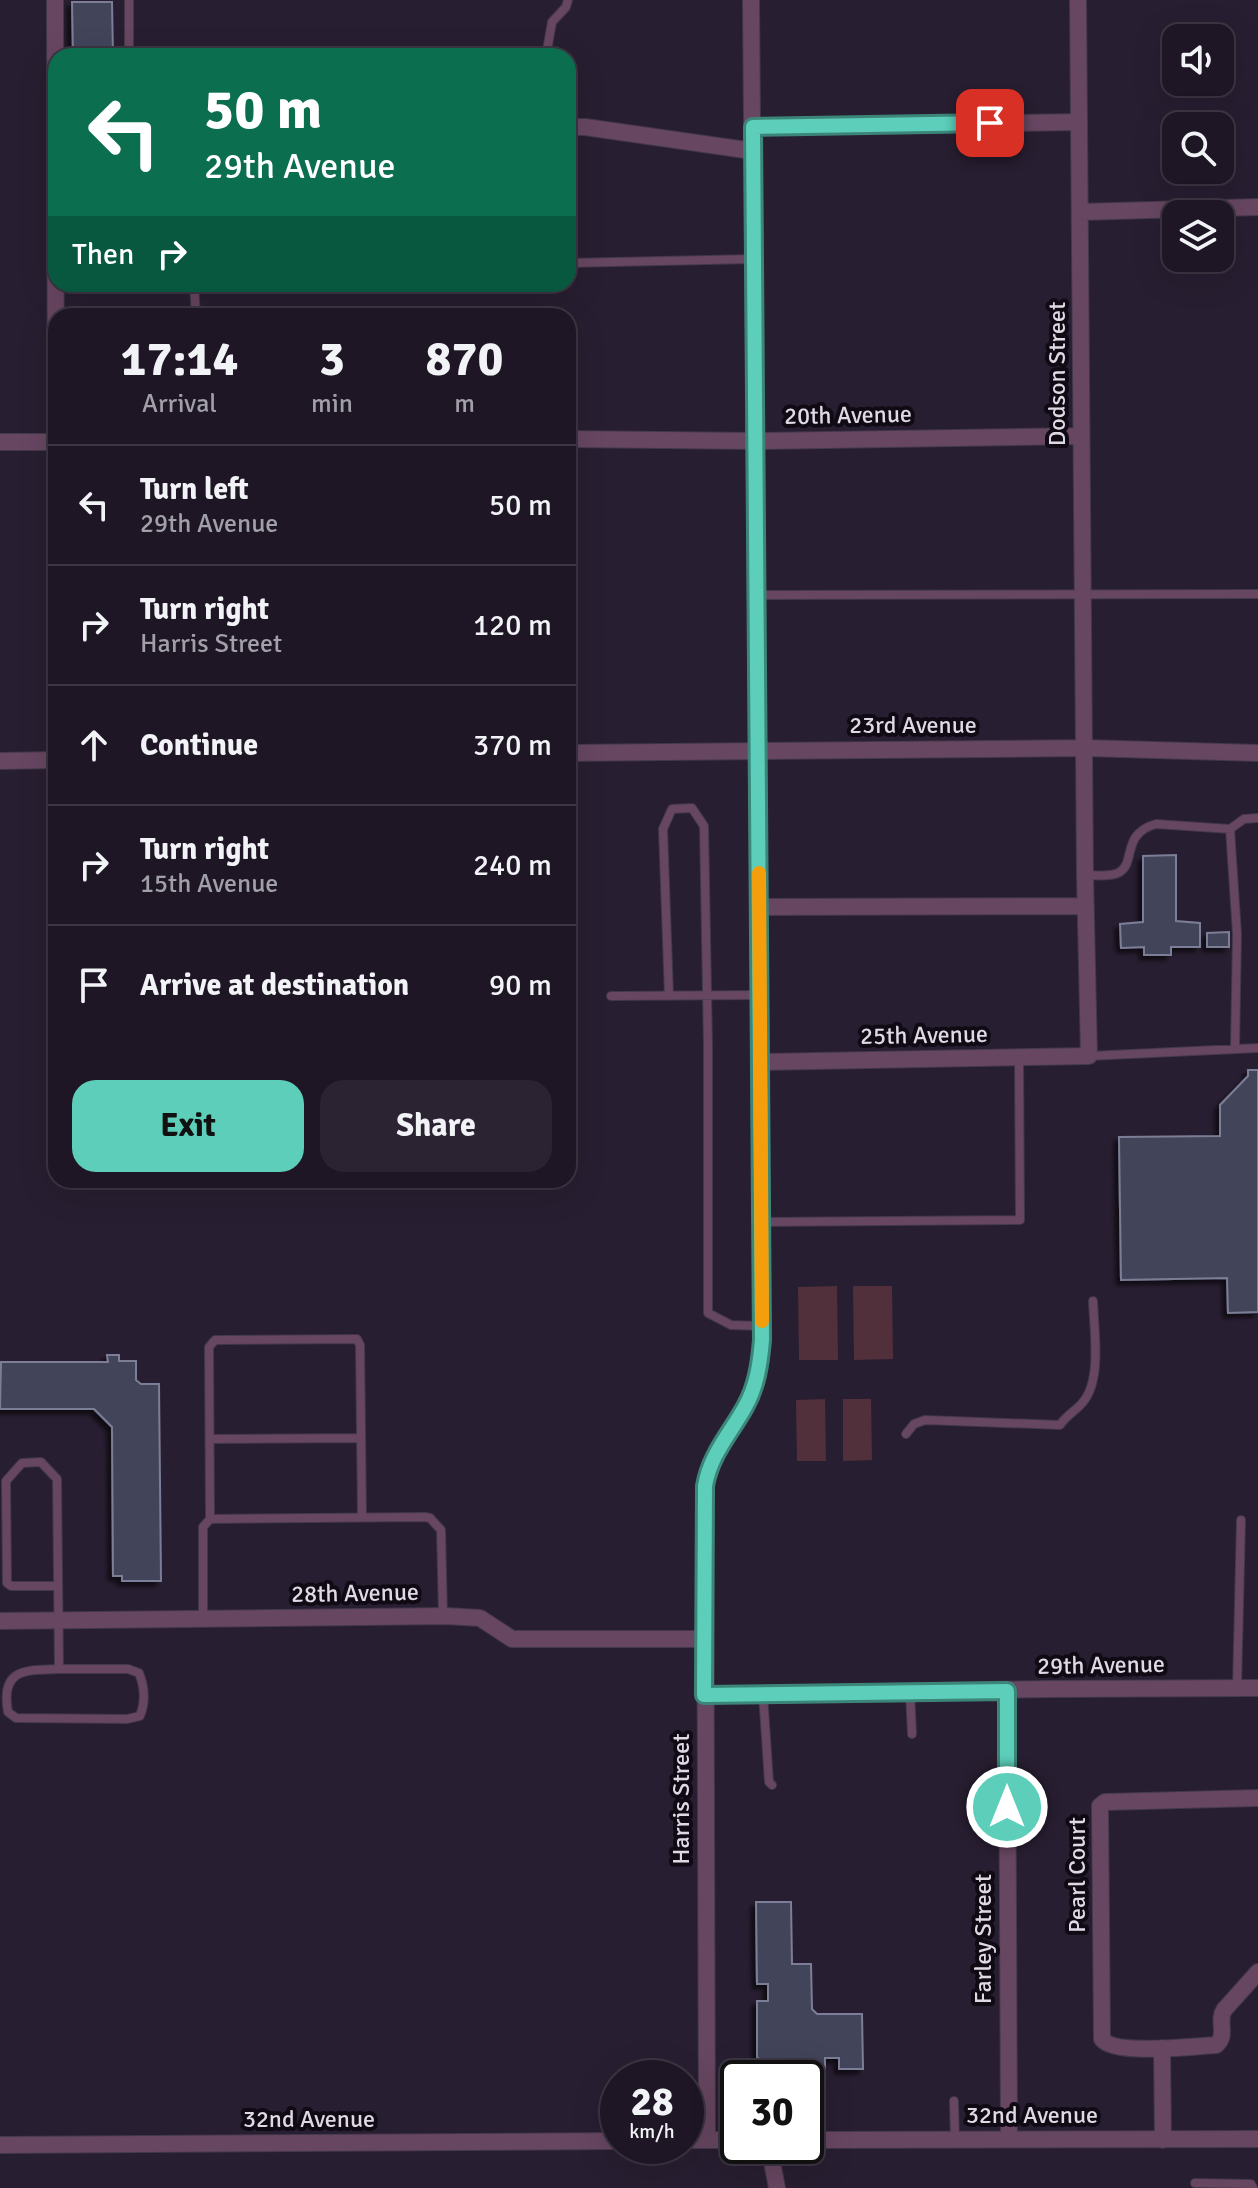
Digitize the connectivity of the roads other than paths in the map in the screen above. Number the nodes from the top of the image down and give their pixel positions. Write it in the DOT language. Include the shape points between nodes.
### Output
graph roads {
  1 [pos="55,0"];
  2 [pos="129,0"];
  3 [pos="568,0"];
  4 [pos="751,0"];
  5 [pos="1078,0"];
  6 [pos="55,48"];
  7 [pos="129,48"];
  8 [pos="547,48"];
  9 [pos="1079,122"];
  10 [pos="576,127"];
  11 [pos="753,127"];
  12 [pos="753,151"];
  13 [pos="1258,207"];
  14 [pos="1080,212"];
  15 [pos="753,259"];
  16 [pos="576,263"];
  17 [pos="1081,436"];
  18 [pos="576,439"];
  19 [pos="755,441"];
  20 [pos="0,442"];
  21 [pos="48,442"];
  22 [pos="1083,593"];
  23 [pos="1258,594"];
  24 [pos="756,595"];
  25 [pos="1085,748"];
  26 [pos="757,750"];
  27 [pos="576,753"];
  28 [pos="1258,753"];
  29 [pos="48,760"];
  30 [pos="0,761"];
  31 [pos="1258,818"];
  32 [pos="1230,829"];
  33 [pos="1085,875"];
  34 [pos="1086,906"];
  35 [pos="759,907"];
  36 [pos="707,995"];
  37 [pos="760,995"];
  38 [pos="611,996"];
  39 [pos="669,996"];
  40 [pos="1258,1048"];
  41 [pos="1235,1049"];
  42 [pos="1089,1056"];
  43 [pos="1019,1057"];
  44 [pos="760,1062"];
  45 [pos="760,1222"];
  46 [pos="1093,1301"];
  47 [pos="762,1326"];
  48 [pos="906,1434"];
  49 [pos="361,1438"];
  50 [pos="210,1439"];
  51 [pos="362,1518"];
  52 [pos="210,1519"];
  53 [pos="1241,1520"];
  54 [pos="58,1586"];
  55 [pos="443,1616"];
  56 [pos="203,1618"];
  57 [pos="59,1620"];
  58 [pos="0,1621"];
  59 [pos="704,1639"];
  60 [pos="59,1669"];
  61 [pos="1237,1688"];
  62 [pos="1258,1688"];
  63 [pos="1007,1691"];
  64 [pos="910,1692"];
  65 [pos="763,1694"];
  66 [pos="704,1695"];
  67 [pos="912,1734"];
  68 [pos="772,1785"];
  69 [pos="1258,1798"];
  70 [pos="1258,1972"];
  71 [pos="1162,2048"];
  72 [pos="954,2101"];
  73 [pos="1009,2139"];
  74 [pos="1258,2139"];
  75 [pos="707,2140"];
  76 [pos="720,2140"];
  77 [pos="824,2140"];
  78 [pos="955,2140"];
  79 [pos="1163,2140"];
  80 [pos="600,2141"];
  81 [pos="0,2145"];
  82 [pos="772,2164"];
  83 [pos="1195,2183"];
  84 [pos="777,2188"];
  85 [pos="1253,2188"];
  1 -- 6 [label="street"];
  2 -- 7 [label="lane"];
  3 -- 8 [label="lane" via="552,22"];
  4 -- 11 [label="street, Harris Street"];
  5 -- 9 [label="street, Dodson Street"];
  9 -- 11 [label="street"];
  9 -- 14 [label="street, Dodson Street"];
  10 -- 12 [label="street"];
  11 -- 12 [label="street, Harris Street"];
  12 -- 15 [label="street, Harris Street"];
  13 -- 14 [label="street"];
  14 -- 17 [label="street, Dodson Street"];
  15 -- 16 [label="lane"];
  15 -- 19 [label="street, Harris Street"];
  17 -- 19 [label="street, 20th Avenue"];
  17 -- 22 [label="street, Dodson Street"];
  18 -- 19 [label="street, 20th Avenue"];
  19 -- 24 [label="street, Harris Street"];
  20 -- 21 [label="street"];
  22 -- 23 [label="lane"];
  22 -- 24 [label="lane"];
  22 -- 25 [label="street, Dodson Street"];
  24 -- 26 [label="street, Harris Street"];
  25 -- 26 [label="street, 23rd Avenue"];
  25 -- 28 [label="street, 23rd Avenue"];
  25 -- 33 [label="street, Dodson Street"];
  26 -- 27 [label="street, 23rd Avenue"];
  26 -- 35 [label="street, Harris Street"];
  29 -- 30 [label="street"];
  31 -- 32 [label="lane" via="1244,819"];
  32 -- 33 [label="lane" via="1156,824 1138,833 1117,874"];
  32 -- 41 [label="lane" via="1237,934"];
  33 -- 34 [label="street, Dodson Street"];
  34 -- 35 [label="street"];
  34 -- 42 [label="street, Dodson Street"];
  35 -- 37 [label="street, Harris Street"];
  36 -- 37 [label="lane"];
  36 -- 39 [label="lane"];
  36 -- 39 [label="lane" via="704,826 692,808 672,809 663,829"];
  36 -- 47 [label="lane" via="708,1313 731,1325"];
  37 -- 44 [label="street, Harris Street"];
  38 -- 39 [label="lane"];
  40 -- 41 [label="lane"];
  41 -- 42 [label="lane"];
  42 -- 43 [label="street, 25th Avenue"];
  43 -- 44 [label="street, 25th Avenue"];
  43 -- 45 [label="lane" via="1020,1220"];
  44 -- 45 [label="street, Harris Street"];
  45 -- 47 [label="street, Harris Street"];
  46 -- 48 [label="lane" via="1095,1375 1083,1402 1060,1425 925,1420"];
  47 -- 59 [label="street, Harris Street" via="760,1366 751,1395 707,1470"];
  49 -- 50 [label="lane"];
  49 -- 50 [label="lane" via="360,1345 357,1339 337,1338 215,1340 209,1347"];
  49 -- 51 [label="lane"];
  50 -- 52 [label="lane"];
  51 -- 52 [label="lane"];
  51 -- 55 [label="lane" via="425,1517 438,1525"];
  52 -- 56 [label="lane" via="203,1527"];
  53 -- 61 [label="lane"];
  54 -- 54 [label="lane" via="57,1479 41,1462 22,1463 6,1481 7,1583"];
  54 -- 57 [label="lane"];
  55 -- 56 [label="street, 28th Avenue"];
  55 -- 59 [label="street, 28th Avenue" via="480,1618 512,1639"];
  56 -- 57 [label="street, 28th Avenue"];
  57 -- 58 [label="street, 28th Avenue"];
  57 -- 60 [label="lane"];
  59 -- 66 [label="street, Harris Street"];
  60 -- 60 [label="lane" via="139,1673 144,1685 140,1716 16,1718 8,1712 8,1681 13,1674"];
  61 -- 62 [label="street, 29th Avenue"];
  61 -- 63 [label="street, 29th Avenue"];
  63 -- 64 [label="street, 29th Avenue"];
  63 -- 73 [label="street, Farley Street"];
  64 -- 65 [label="street, 29th Avenue"];
  64 -- 67 [label="lane"];
  65 -- 66 [label="street, 29th Avenue"];
  65 -- 68 [label="lane"];
  66 -- 75 [label="street, Harris Street"];
  69 -- 71 [label="street, Pearl Court" via="1100,1806 1102,2039 1111,2047"];
  70 -- 71 [label="street, Pearl Court" via="1221,2015 1221,2041 1216,2045"];
  71 -- 79 [label="street"];
  72 -- 78 [label="lane"];
  73 -- 78 [label="street, 32nd Avenue"];
  73 -- 79 [label="street, 32nd Avenue"];
  74 -- 79 [label="street, 32nd Avenue"];
  75 -- 76 [label="street"];
  77 -- 78 [label="street, 32nd Avenue"];
  80 -- 81 [label="street, 32nd Avenue"];
  82 -- 84 [label="street"];
  83 -- 85 [label="lane"];
}
